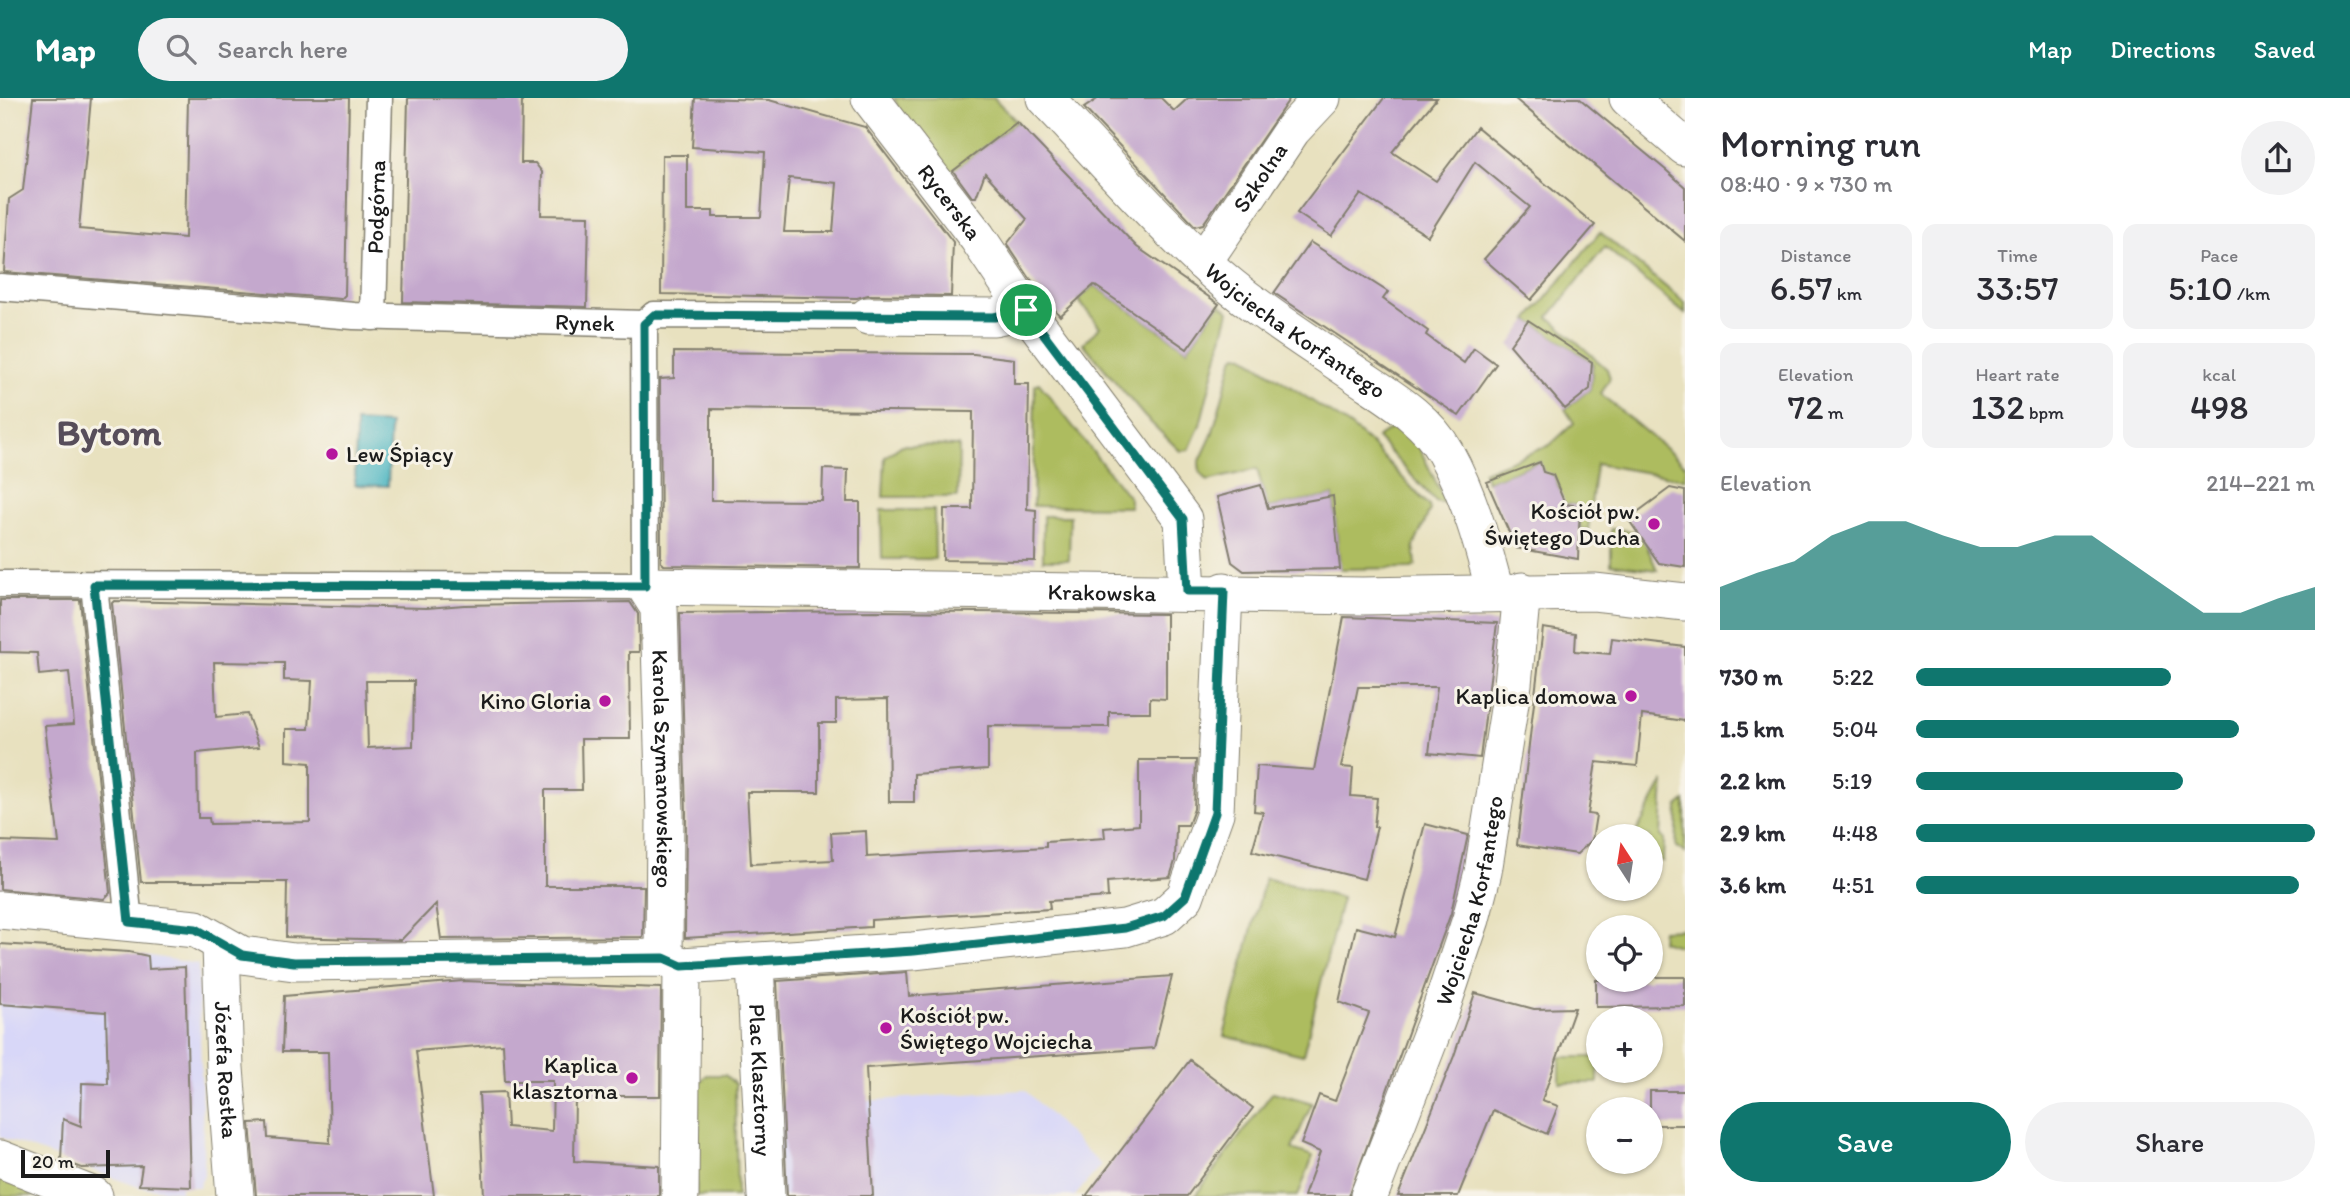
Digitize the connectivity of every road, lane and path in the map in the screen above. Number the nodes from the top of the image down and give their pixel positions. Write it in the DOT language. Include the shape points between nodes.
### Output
graph roads {
  1 [pos="379,98"];
  2 [pos="870,98"];
  3 [pos="1045,98"];
  4 [pos="1322,98"];
  5 [pos="1628,98"];
  6 [pos="1685,147"];
  7 [pos="1203,262"];
  8 [pos="0,287"];
  9 [pos="1026,310"];
  10 [pos="868,316"];
  11 [pos="373,317"];
  12 [pos="644,324"];
  13 [pos="0,584"];
  14 [pos="94,585"];
  15 [pos="645,586"];
  16 [pos="1187,591"];
  17 [pos="1224,591"];
  18 [pos="1509,592"];
  19 [pos="1685,602"];
  20 [pos="0,910"];
  21 [pos="129,922"];
  22 [pos="221,946"];
  23 [pos="673,962"];
  24 [pos="755,963"];
  25 [pos="0,1159"];
  26 [pos="94,1196"];
  27 [pos="235,1196"];
  28 [pos="680,1196"];
  29 [pos="766,1196"];
  30 [pos="1369,1196"];
  1 -- 11 [label="street, Podgórna"];
  2 -- 9 [label="street, Rycerska" via="977,237"];
  3 -- 7 [label="street, Wojciecha Korfantego"];
  4 -- 7 [label="street, Szkolna" via="1292,130"];
  5 -- 6 [label="street"];
  7 -- 18 [label="street, Wojciecha Korfantego" via="1247,298 1396,400 1432,435 1445,452 1485,551"];
  8 -- 11 [label="street, Rynek"];
  9 -- 10 [label="street" via="994,317"];
  9 -- 16 [label="street, Rycerska" via="1183,519"];
  10 -- 12 [label="street" via="654,315"];
  11 -- 12 [label="street, Rynek"];
  12 -- 15 [label="street, Rynek"];
  13 -- 14 [label="street"];
  14 -- 15 [label="street"];
  14 -- 21 [label="street"];
  15 -- 16 [label="street, Krakowska"];
  15 -- 23 [label="street, Karola Szymanowskiego" via="659,608"];
  16 -- 17 [label="street, Krakowska"];
  17 -- 18 [label="street, Krakowska" via="1362,596"];
  17 -- 24 [label="street" via="1215,813 1185,897 1164,916 1112,929"];
  18 -- 19 [label="street, Krakowska" via="1594,592"];
  18 -- 30 [label="street, Wojciecha Korfantego" via="1513,684 1483,872 1441,1009"];
  20 -- 21 [label="street"];
  21 -- 22 [label="street" via="196,929"];
  22 -- 23 [label="street" via="242,955 294,962"];
  22 -- 27 [label="street, Józefa Rostka"];
  23 -- 24 [label="street"];
  23 -- 28 [label="street"];
  24 -- 29 [label="street, Plac Klasztorny"];
  25 -- 26 [label="street"];
}
